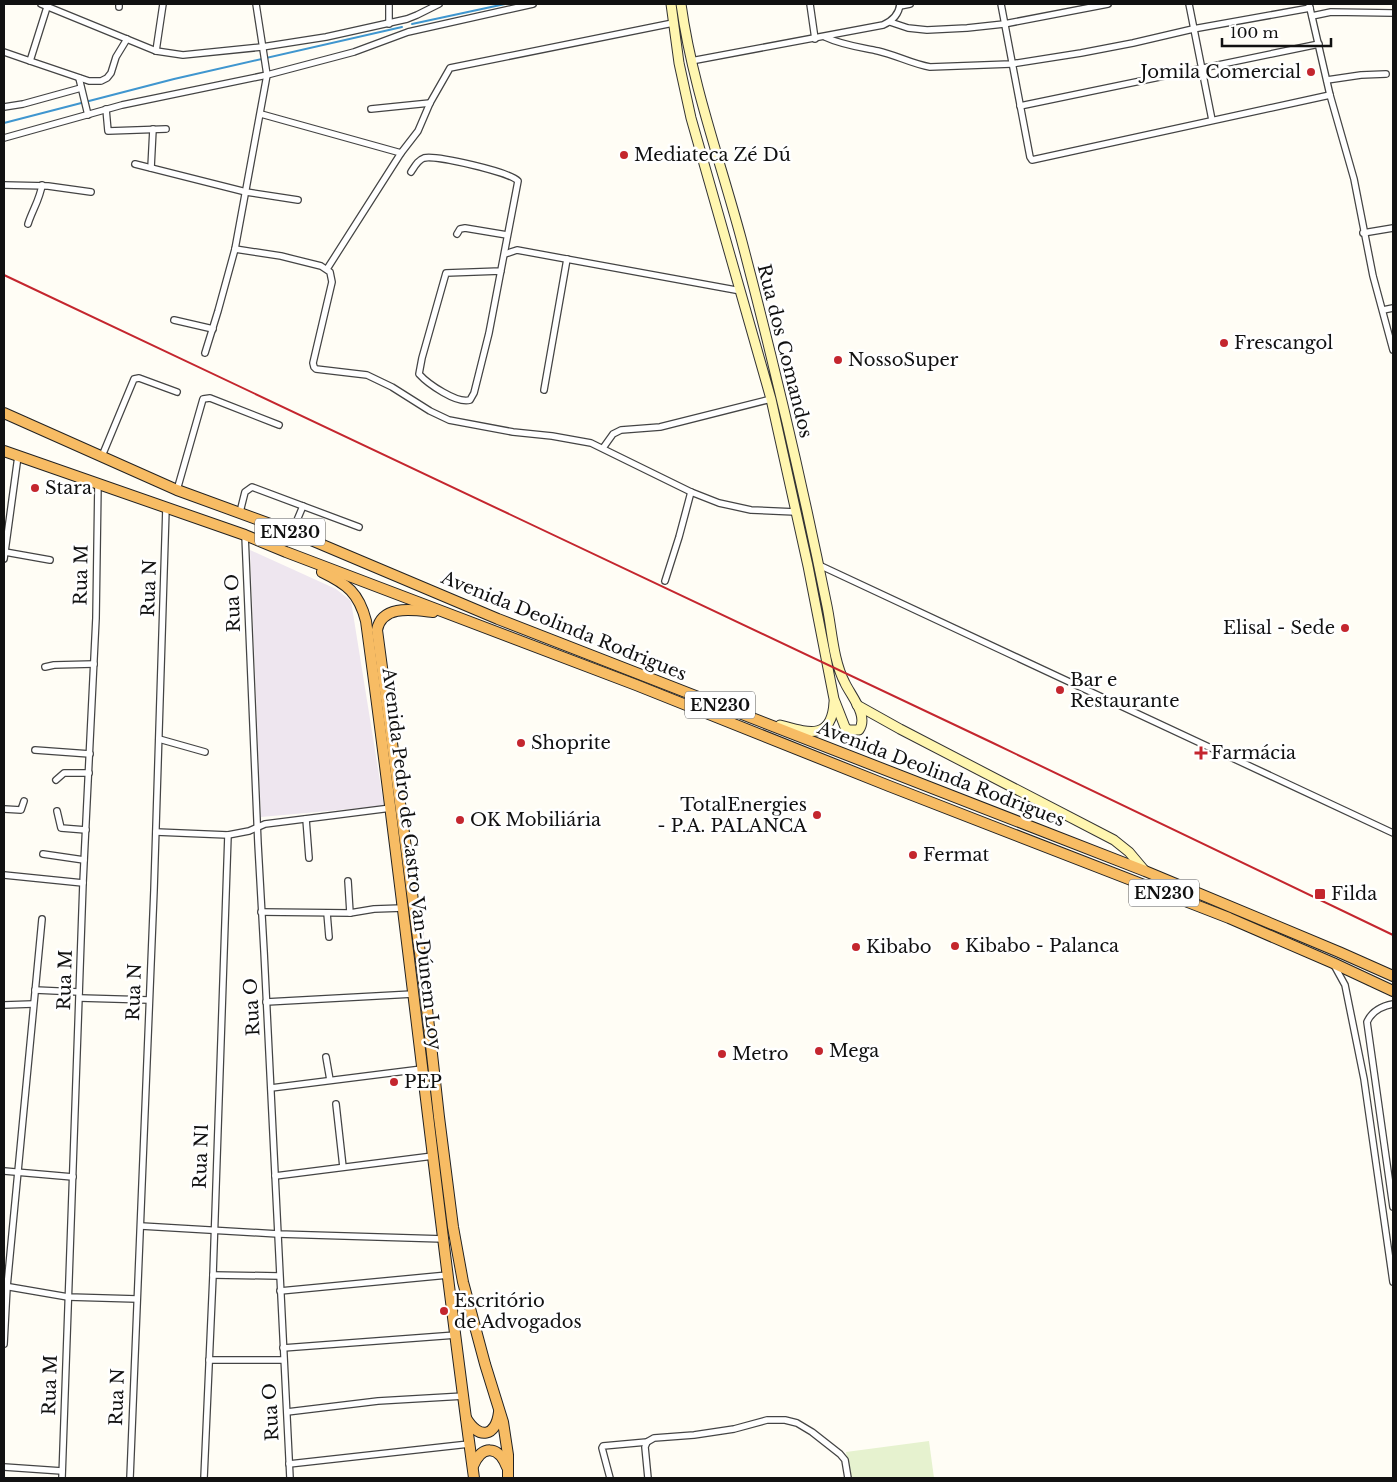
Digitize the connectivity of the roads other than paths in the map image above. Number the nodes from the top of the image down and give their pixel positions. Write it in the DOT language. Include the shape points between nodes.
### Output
graph roads {
  1 [pos="46,4"];
  2 [pos="163,4"];
  3 [pos="256,4"];
  4 [pos="389,4"];
  5 [pos="438,4"];
  6 [pos="533,4"];
  7 [pos="671,4"];
  8 [pos="682,4"];
  9 [pos="810,4"];
  10 [pos="910,4"];
  11 [pos="1001,4"];
  12 [pos="1108,4"];
  13 [pos="1189,4"];
  14 [pos="1389,4"];
  15 [pos="900,5"];
  16 [pos="1309,6"];
  17 [pos="1391,12"];
  18 [pos="1312,16"];
  19 [pos="890,22"];
  20 [pos="674,23"];
  21 [pos="388,24"];
  22 [pos="1004,24"];
  23 [pos="407,25"];
  24 [pos="1193,29"];
  25 [pos="825,37"];
  26 [pos="126,39"];
  27 [pos="815,39"];
  28 [pos="1319,44"];
  29 [pos="263,50"];
  30 [pos="156,51"];
  31 [pos="4,52"];
  32 [pos="30,61"];
  33 [pos="691,62"];
  34 [pos="1011,64"];
  35 [pos="1201,68"];
  36 [pos="1386,74"];
  37 [pos="267,75"];
  38 [pos="79,78"];
  39 [pos="1327,80"];
  40 [pos="82,91"];
  41 [pos="1330,95"];
  42 [pos="430,103"];
  43 [pos="1020,106"];
  44 [pos="4,107"];
  45 [pos="106,109"];
  46 [pos="371,109"];
  47 [pos="87,112"];
  48 [pos="261,114"];
  49 [pos="1212,120"];
  50 [pos="153,129"];
  51 [pos="166,129"];
  52 [pos="4,138"];
  53 [pos="401,153"];
  54 [pos="135,164"];
  55 [pos="151,168"];
  56 [pos="411,172"];
  57 [pos="4,185"];
  58 [pos="42,185"];
  59 [pos="91,192"];
  60 [pos="246,192"];
  61 [pos="298,200"];
  62 [pos="28,224"];
  63 [pos="1393,228"];
  64 [pos="1363,233"];
  65 [pos="457,234"];
  66 [pos="507,238"];
  67 [pos="235,249"];
  68 [pos="517,250"];
  69 [pos="505,254"];
  70 [pos="567,259"];
  71 [pos="327,269"];
  72 [pos="501,271"];
  73 [pos="741,291"];
  74 [pos="1393,308"];
  75 [pos="1382,310"];
  76 [pos="174,320"];
  77 [pos="213,329"];
  78 [pos="1393,350"];
  79 [pos="205,353"];
  80 [pos="544,390"];
  81 [pos="177,392"];
  82 [pos="771,398"];
  83 [pos="4,412"];
  84 [pos="279,425"];
  85 [pos="603,448"];
  86 [pos="4,451"];
  87 [pos="18,456"];
  88 [pos="102,456"];
  89 [pos="98,483"];
  90 [pos="177,490"];
  91 [pos="690,492"];
  92 [pos="303,506"];
  93 [pos="166,508"];
  94 [pos="240,512"];
  95 [pos="796,512"];
  96 [pos="359,527"];
  97 [pos="292,532"];
  98 [pos="245,535"];
  99 [pos="5,552"];
  100 [pos="286,552"];
  101 [pos="4,559"];
  102 [pos="50,560"];
  103 [pos="819,565"];
  104 [pos="665,581"];
  105 [pos="451,614"];
  106 [pos="94,664"];
  107 [pos="45,667"];
  108 [pos="834,699"];
  109 [pos="857,705"];
  110 [pos="754,718"];
  111 [pos="159,739"];
  112 [pos="35,750"];
  113 [pos="205,752"];
  114 [pos="90,754"];
  115 [pos="89,773"];
  116 [pos="56,780"];
  117 [pos="24,801"];
  118 [pos="391,808"];
  119 [pos="4,809"];
  120 [pos="57,810"];
  121 [pos="306,819"];
  122 [pos="257,827"];
  123 [pos="86,830"];
  124 [pos="156,832"];
  125 [pos="1393,833"];
  126 [pos="228,835"];
  127 [pos="43,854"];
  128 [pos="309,858"];
  129 [pos="84,860"];
  130 [pos="1145,871"];
  131 [pos="4,875"];
  132 [pos="348,881"];
  133 [pos="83,883"];
  134 [pos="403,908"];
  135 [pos="261,912"];
  136 [pos="327,912"];
  137 [pos="350,913"];
  138 [pos="42,919"];
  139 [pos="329,937"];
  140 [pos="1333,963"];
  141 [pos="1393,976"];
  142 [pos="35,990"];
  143 [pos="1393,991"];
  144 [pos="413,994"];
  145 [pos="80,995"];
  146 [pos="149,1000"];
  147 [pos="266,1002"];
  148 [pos="33,1004"];
  149 [pos="1393,1004"];
  150 [pos="4,1005"];
  151 [pos="326,1057"];
  152 [pos="422,1069"];
  153 [pos="330,1080"];
  154 [pos="271,1088"];
  155 [pos="336,1104"];
  156 [pos="433,1156"];
  157 [pos="343,1168"];
  158 [pos="4,1171"];
  159 [pos="17,1174"];
  160 [pos="275,1176"];
  161 [pos="73,1177"];
  162 [pos="1393,1207"];
  163 [pos="141,1226"];
  164 [pos="213,1230"];
  165 [pos="278,1234"];
  166 [pos="444,1239"];
  167 [pos="213,1275"];
  168 [pos="448,1275"];
  169 [pos="279,1276"];
  170 [pos="1393,1282"];
  171 [pos="5,1286"];
  172 [pos="280,1291"];
  173 [pos="68,1297"];
  174 [pos="138,1299"];
  175 [pos="456,1335"];
  176 [pos="4,1344"];
  177 [pos="283,1348"];
  178 [pos="210,1360"];
  179 [pos="284,1360"];
  180 [pos="464,1396"];
  181 [pos="499,1410"];
  182 [pos="287,1412"];
  183 [pos="466,1418"];
  184 [pos="647,1442"];
  185 [pos="469,1444"];
  186 [pos="289,1464"];
  187 [pos="4,1466"];
  188 [pos="473,1466"];
  189 [pos="62,1471"];
  190 [pos="508,1474"];
  191 [pos="62,1478"];
  192 [pos="130,1478"];
  193 [pos="204,1478"];
  194 [pos="290,1478"];
  195 [pos="474,1478"];
  196 [pos="610,1478"];
  197 [pos="648,1478"];
  198 [pos="848,1478"];
  1 -- 26 [label="street"];
  1 -- 32 [label="street"];
  2 -- 30 [label="street"];
  3 -- 29 [label="street"];
  4 -- 21 [label="street"];
  5 -- 23 [label="street"];
  6 -- 23 [label="street"];
  7 -- 20 [label="main road, Rua dos Comandos"];
  8 -- 33 [label="main road, Rua dos Comandos"];
  9 -- 27 [label="street"];
  10 -- 15 [label="street"];
  11 -- 22 [label="street"];
  12 -- 22 [label="street"];
  13 -- 24 [label="street"];
  14 -- 17 [label="street"];
  15 -- 19 [label="street"];
  16 -- 18 [label="street"];
  16 -- 24 [label="street"];
  17 -- 18 [label="street" via="1331,12"];
  18 -- 28 [label="street"];
  19 -- 22 [label="street" via="927,30"];
  19 -- 25 [label="street"];
  20 -- 42 [label="street" via="454,66 447,71"];
  20 -- 73 [label="main road, Rua dos Comandos" via="691,118"];
  21 -- 23 [label="street"];
  21 -- 29 [label="street"];
  22 -- 34 [label="street"];
  23 -- 37 [label="street" via="347,54"];
  24 -- 34 [label="street"];
  24 -- 35 [label="street"];
  25 -- 27 [label="street"];
  25 -- 34 [label="street" via="840,44 878,51 930,67"];
  26 -- 30 [label="street"];
  26 -- 38 [label="street" via="107,78 94,82"];
  27 -- 33 [label="street"];
  28 -- 35 [label="street"];
  28 -- 39 [label="street"];
  29 -- 30 [label="street" via="184,55"];
  29 -- 37 [label="street"];
  31 -- 32 [label="street"];
  32 -- 38 [label="street"];
  33 -- 103 [label="main road, Rua dos Comandos" via="769,346"];
  34 -- 43 [label="street"];
  35 -- 43 [label="street"];
  35 -- 49 [label="street"];
  36 -- 39 [label="street"];
  37 -- 45 [label="street"];
  37 -- 48 [label="street"];
  38 -- 40 [label="street"];
  39 -- 41 [label="street"];
  40 -- 44 [label="street"];
  40 -- 47 [label="street"];
  41 -- 49 [label="street"];
  41 -- 64 [label="street" via="1354,179"];
  42 -- 46 [label="street"];
  42 -- 53 [label="street" via="418,131"];
  43 -- 49 [label="street" via="1032,160"];
  45 -- 47 [label="street"];
  45 -- 50 [label="street" via="108,131"];
  47 -- 52 [label="street"];
  48 -- 53 [label="street"];
  48 -- 60 [label="street"];
  50 -- 51 [label="street"];
  50 -- 55 [label="street"];
  53 -- 71 [label="street"];
  54 -- 55 [label="street"];
  55 -- 60 [label="street"];
  56 -- 66 [label="street" via="424,158 436,157 516,178"];
  57 -- 58 [label="street"];
  58 -- 59 [label="street"];
  58 -- 62 [label="street"];
  60 -- 61 [label="street"];
  60 -- 67 [label="street"];
  63 -- 64 [label="street"];
  64 -- 75 [label="street"];
  65 -- 66 [label="street" via="465,228"];
  66 -- 68 [label="street"];
  66 -- 69 [label="street"];
  67 -- 71 [label="street" via="281,256"];
  67 -- 77 [label="street"];
  68 -- 69 [label="street"];
  68 -- 70 [label="street"];
  69 -- 72 [label="street"];
  70 -- 73 [label="street"];
  70 -- 80 [label="street"];
  71 -- 85 [label="street" via="332,282 314,368 372,377 449,420 580,440"];
  72 -- 72 [label="street" via="446,273 419,374 427,383 463,401 470,400 474,393"];
  73 -- 82 [label="main road, Rua dos Comandos"];
  74 -- 75 [label="street"];
  75 -- 78 [label="street"];
  76 -- 77 [label="street"];
  77 -- 79 [label="street"];
  81 -- 88 [label="street" via="134,379"];
  82 -- 85 [label="street" via="660,427 621,430 613,434"];
  82 -- 95 [label="main road, Rua dos Comandos"];
  83 -- 88 [label="highway, Avenida Deolinda Rodrigues / EN230"];
  84 -- 90 [label="street" via="210,398 203,399"];
  85 -- 91 [label="street"];
  86 -- 87 [label="highway, Avenida Deolinda Rodrigues / EN230"];
  87 -- 89 [label="highway, Avenida Deolinda Rodrigues / EN230"];
  87 -- 99 [label="street"];
  88 -- 90 [label="highway, Avenida Deolinda Rodrigues / EN230"];
  89 -- 93 [label="highway, Avenida Deolinda Rodrigues / EN230"];
  89 -- 106 [label="street, Rua M"];
  90 -- 94 [label="highway, Avenida Deolinda Rodrigues / EN230"];
  91 -- 95 [label="street" via="736,507"];
  91 -- 104 [label="street"];
  92 -- 94 [label="street" via="252,487 245,492"];
  92 -- 96 [label="street"];
  92 -- 97 [label="street"];
  93 -- 98 [label="highway, Avenida Deolinda Rodrigues / EN230"];
  93 -- 111 [label="street, Rua N"];
  94 -- 97 [label="highway, Avenida Deolinda Rodrigues / EN230"];
  95 -- 108 [label="main road, Rua dos Comandos"];
  97 -- 110 [label="highway, Avenida Deolinda Rodrigues / EN230" via="498,619"];
  98 -- 100 [label="highway, Avenida Deolinda Rodrigues / EN230"];
  98 -- 122 [label="street, Rua O"];
  99 -- 101 [label="street"];
  99 -- 102 [label="street"];
  100 -- 105 [label="highway, Avenida Deolinda Rodrigues / EN230"];
  100 -- 118 [label="highway, Avenida Pedro de Castro Van-Dúnem Loy" via="341,581 354,592 363,610"];
  103 -- 109 [label="main road, Rua dos Comandos" via="842,676"];
  103 -- 125 [label="street"];
  105 -- 140 [label="highway, Avenida Deolinda Rodrigues / EN230" via="1229,918"];
  105 -- 181 [label="highway, Avenida Pedro de Castro Van-Dúnem Loy" via="399,610 385,615 377,630 453,1227 462,1282"];
  106 -- 107 [label="street"];
  106 -- 114 [label="street, Rua M"];
  108 -- 109 [label="main road, Rua dos Comandos" via="848,730 859,730 862,726"];
  108 -- 110 [label="main road" via="829,722 817,732 809,733"];
  109 -- 130 [label="main road" via="1114,840"];
  110 -- 130 [label="highway, Avenida Deolinda Rodrigues / EN230"];
  111 -- 113 [label="street"];
  111 -- 124 [label="street, Rua N"];
  112 -- 114 [label="street"];
  114 -- 115 [label="street, Rua M"];
  115 -- 116 [label="street" via="64,773"];
  115 -- 123 [label="street, Rua M"];
  117 -- 119 [label="street" via="20,810"];
  118 -- 121 [label="street"];
  118 -- 134 [label="highway, Avenida Pedro de Castro Van-Dúnem Loy"];
  120 -- 123 [label="street" via="60,828"];
  121 -- 122 [label="street"];
  121 -- 128 [label="street"];
  122 -- 126 [label="street"];
  122 -- 135 [label="street, Rua O"];
  123 -- 129 [label="street, Rua M"];
  124 -- 126 [label="street"];
  124 -- 146 [label="street, Rua N"];
  126 -- 164 [label="street, Rua N1"];
  127 -- 129 [label="street"];
  129 -- 133 [label="street, Rua M"];
  130 -- 141 [label="highway, Avenida Deolinda Rodrigues / EN230"];
  131 -- 133 [label="street"];
  132 -- 137 [label="street"];
  133 -- 145 [label="street, Rua M"];
  134 -- 137 [label="street"];
  134 -- 144 [label="highway, Avenida Pedro de Castro Van-Dúnem Loy"];
  135 -- 136 [label="street"];
  135 -- 147 [label="street, Rua O"];
  136 -- 137 [label="street"];
  136 -- 139 [label="street"];
  138 -- 142 [label="street"];
  140 -- 143 [label="highway, Avenida Deolinda Rodrigues / EN230"];
  140 -- 170 [label="street" via="1345,985 1364,1079"];
  142 -- 145 [label="street"];
  142 -- 148 [label="street"];
  144 -- 147 [label="street"];
  144 -- 152 [label="highway, Avenida Pedro de Castro Van-Dúnem Loy"];
  145 -- 146 [label="street"];
  145 -- 161 [label="street, Rua M"];
  146 -- 163 [label="street, Rua N"];
  147 -- 154 [label="street, Rua O"];
  148 -- 150 [label="street"];
  148 -- 159 [label="street"];
  149 -- 162 [label="street" via="1375,1011 1367,1022"];
  151 -- 153 [label="street"];
  152 -- 153 [label="street"];
  152 -- 156 [label="highway, Avenida Pedro de Castro Van-Dúnem Loy"];
  153 -- 154 [label="street"];
  154 -- 160 [label="street, Rua O"];
  155 -- 157 [label="street"];
  156 -- 157 [label="street"];
  156 -- 166 [label="highway, Avenida Pedro de Castro Van-Dúnem Loy"];
  157 -- 160 [label="street"];
  158 -- 159 [label="street"];
  159 -- 161 [label="street"];
  159 -- 171 [label="street"];
  160 -- 165 [label="street, Rua O"];
  161 -- 173 [label="street, Rua M"];
  163 -- 164 [label="street"];
  163 -- 174 [label="street, Rua N"];
  164 -- 165 [label="street"];
  164 -- 167 [label="street, Rua N1"];
  165 -- 166 [label="street"];
  165 -- 169 [label="street, Rua O"];
  166 -- 168 [label="highway, Avenida Pedro de Castro Van-Dúnem Loy"];
  167 -- 169 [label="street"];
  167 -- 178 [label="street, Rua N1"];
  168 -- 172 [label="street"];
  168 -- 175 [label="highway, Avenida Pedro de Castro Van-Dúnem Loy"];
  169 -- 172 [label="street, Rua O"];
  171 -- 173 [label="street"];
  171 -- 176 [label="street"];
  172 -- 177 [label="street, Rua O"];
  173 -- 174 [label="street"];
  173 -- 189 [label="street, Rua M"];
  174 -- 192 [label="street, Rua N"];
  175 -- 177 [label="street"];
  175 -- 180 [label="highway, Avenida Pedro de Castro Van-Dúnem Loy"];
  177 -- 179 [label="street, Rua O"];
  178 -- 179 [label="street"];
  178 -- 193 [label="street, Rua N1"];
  179 -- 182 [label="street, Rua O"];
  180 -- 182 [label="street" via="378,1401"];
  180 -- 183 [label="highway, Avenida Pedro de Castro Van-Dúnem Loy"];
  181 -- 183 [label="highway" via="495,1427 483,1433 476,1431"];
  181 -- 190 [label="highway, Avenida Pedro de Castro Van-Dúnem Loy" via="506,1439"];
  182 -- 186 [label="street, Rua O"];
  183 -- 185 [label="highway, Avenida Pedro de Castro Van-Dúnem Loy"];
  184 -- 196 [label="street" via="603,1446"];
  184 -- 197 [label="street"];
  184 -- 198 [label="street" via="654,1438 734,1429 767,1420 791,1421 812,1432 840,1454 845,1460"];
  185 -- 186 [label="street"];
  185 -- 188 [label="highway, Avenida Pedro de Castro Van-Dúnem Loy"];
  186 -- 194 [label="street, Rua O"];
  187 -- 189 [label="street"];
  188 -- 190 [label="highway" via="477,1456 494,1450 504,1460"];
  188 -- 195 [label="highway, Avenida Pedro de Castro Van-Dúnem Loy"];
  189 -- 191 [label="street, Rua M"];
}
